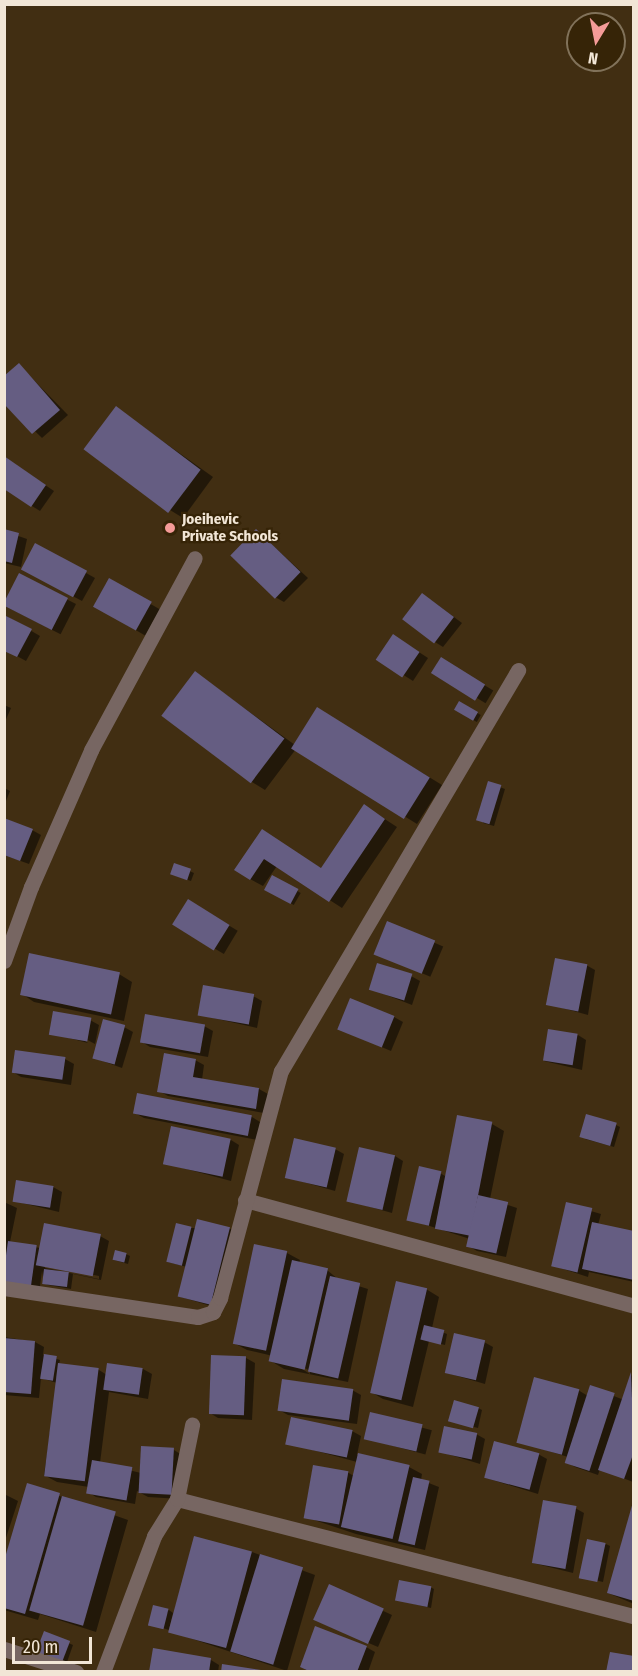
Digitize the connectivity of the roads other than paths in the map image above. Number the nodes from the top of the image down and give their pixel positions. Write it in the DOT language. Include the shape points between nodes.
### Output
graph roads {
  1 [pos="195,558"];
  2 [pos="518,670"];
  3 [pos="4,961"];
  4 [pos="245,1200"];
  5 [pos="4,1288"];
  6 [pos="633,1306"];
  7 [pos="192,1425"];
  8 [pos="177,1499"];
  9 [pos="633,1616"];
  10 [pos="4,1649"];
  11 [pos="76,1671"];
  12 [pos="103,1671"];
  1 -- 3 [label="street" via="91,750 31,887"];
  2 -- 4 [label="street" via="281,1071"];
  4 -- 5 [label="street" via="213,1312 198,1317"];
  4 -- 6 [label="street"];
  7 -- 8 [label="street"];
  8 -- 9 [label="street"];
  8 -- 12 [label="street" via="154,1536"];
  10 -- 11 [label="street"];
}
